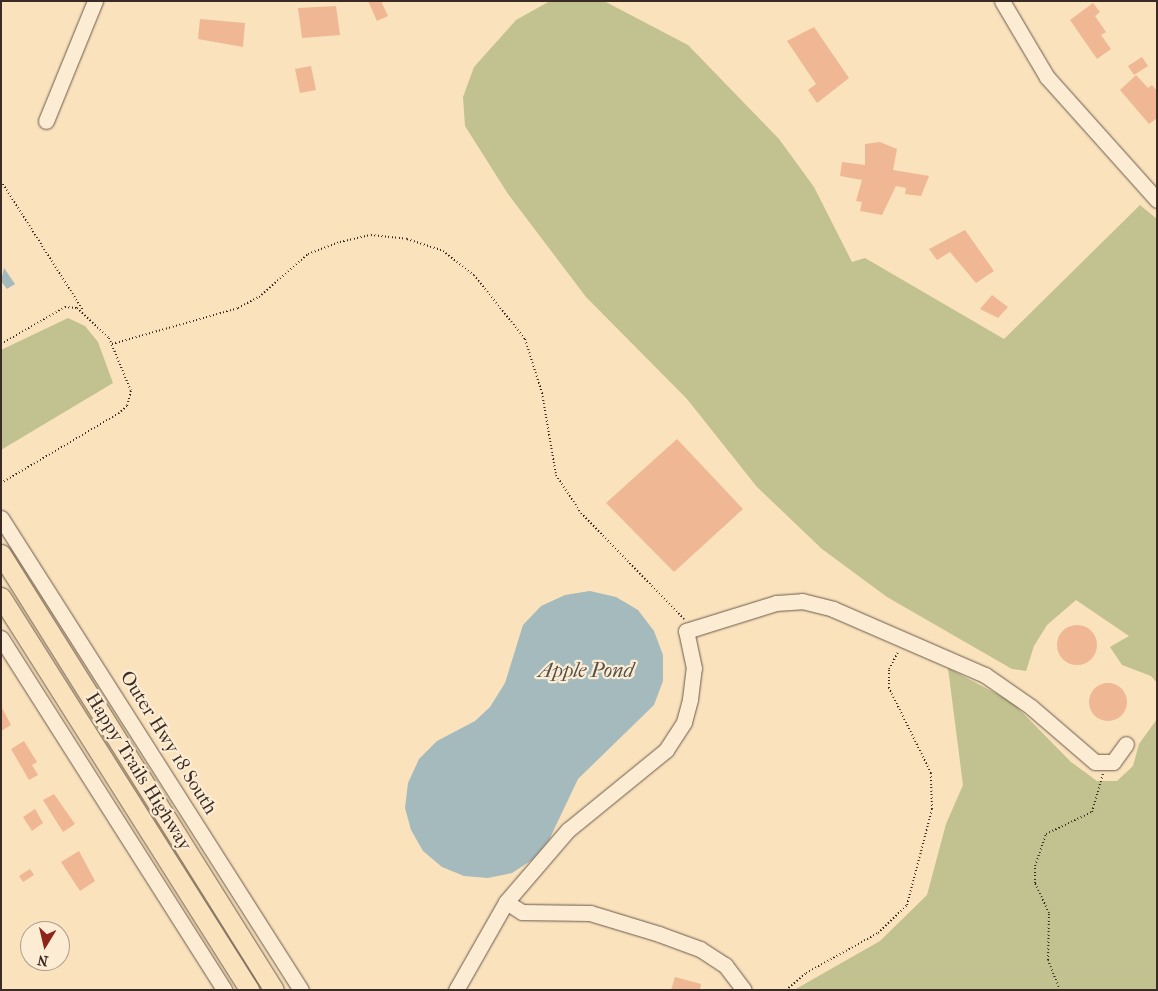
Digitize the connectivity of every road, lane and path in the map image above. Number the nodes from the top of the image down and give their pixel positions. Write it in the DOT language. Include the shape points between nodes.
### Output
graph roads {
  1 [pos="95,1"];
  2 [pos="1002,1"];
  3 [pos="46,121"];
  4 [pos="1,181"];
  5 [pos="1157,200"];
  6 [pos="83,310"];
  7 [pos="1,344"];
  8 [pos="112,344"];
  9 [pos="1,483"];
  10 [pos="1,518"];
  11 [pos="1,554"];
  12 [pos="1,597"];
  13 [pos="686,631"];
  14 [pos="1,638"];
  15 [pos="903,641"];
  16 [pos="1126,744"];
  17 [pos="1102,764"];
  18 [pos="506,902"];
  19 [pos="224,990"];
  20 [pos="250,990"];
  21 [pos="274,990"];
  22 [pos="301,990"];
  23 [pos="456,990"];
  24 [pos="744,990"];
  25 [pos="786,990"];
  26 [pos="1060,990"];
  1 -- 3 [label="street"];
  2 -- 5 [label="street" via="1047,77"];
  4 -- 6 [label="path"];
  6 -- 7 [label="path" via="65,307"];
  6 -- 8 [label="path"];
  8 -- 9 [label="path" via="130,384 127,406"];
  8 -- 13 [label="path" via="238,308 259,297 308,254 340,242 371,235 407,239 442,251 474,275 525,339 535,364 561,482 618,554 684,620"];
  10 -- 22 [label="street, Outer Hwy 18 South"];
  11 -- 21 [label="main road, Happy Trails Highway"];
  12 -- 20 [label="main road, Happy Trails Highway"];
  13 -- 15 [label="street" via="776,603 802,601 832,608"];
  13 -- 18 [label="street" via="694,668 690,699 684,722 666,750 591,808"];
  14 -- 19 [label="street"];
  15 -- 17 [label="street" via="1008,690"];
  15 -- 25 [label="path" via="889,669 889,688 931,773 932,808 907,905 878,933 806,973"];
  16 -- 17 [label="street" via="1113,762"];
  17 -- 26 [label="path" via="1104,777 1092,812 1046,834 1035,866 1035,883 1049,913 1048,960"];
  18 -- 23 [label="street"];
  18 -- 24 [label="street" via="522,912 562,909 590,913 675,940 725,966"];
}
